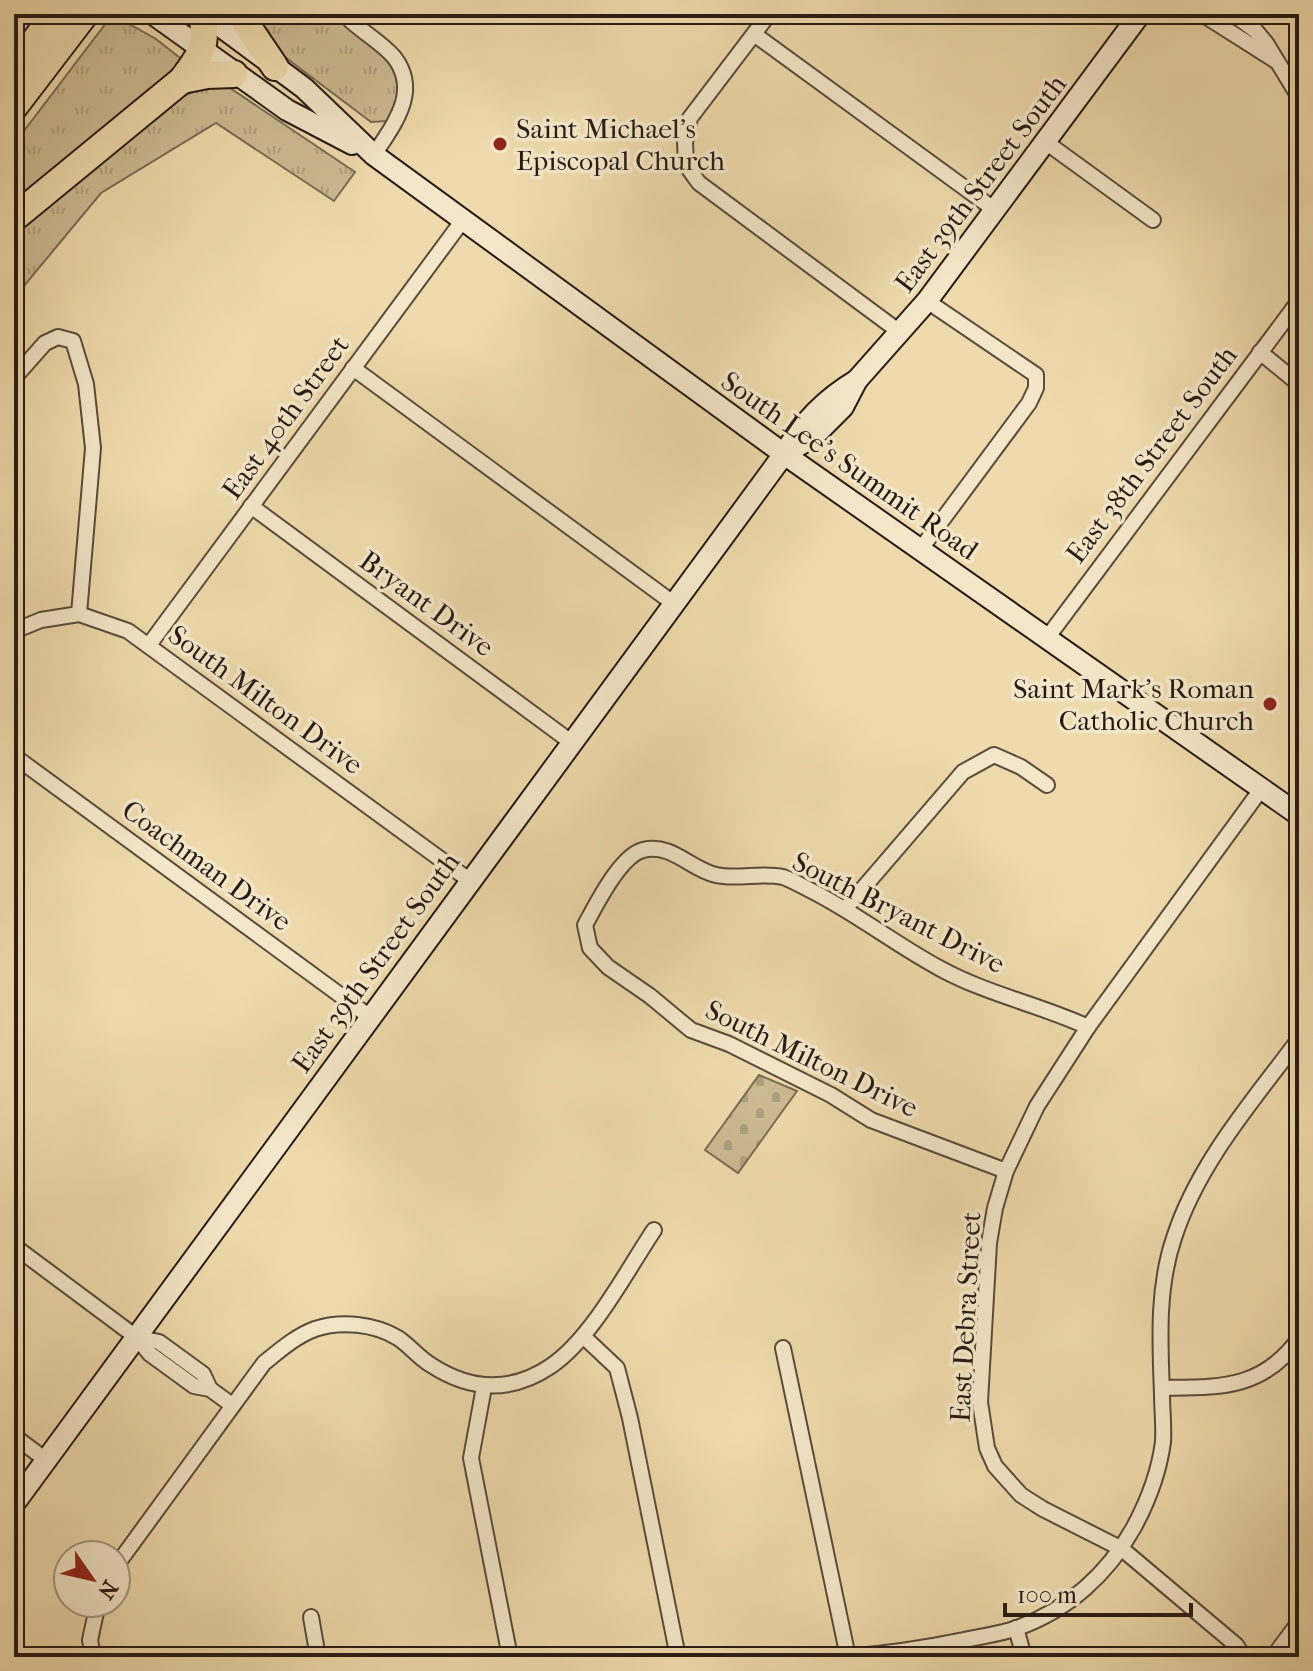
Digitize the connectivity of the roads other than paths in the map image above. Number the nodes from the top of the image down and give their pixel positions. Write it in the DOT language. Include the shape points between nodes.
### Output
graph roads {
  1 [pos="55,14"];
  2 [pos="85,14"];
  3 [pos="153,14"];
  4 [pos="243,14"];
  5 [pos="348,14"];
  6 [pos="769,14"];
  7 [pos="1140,14"];
  8 [pos="1202,14"];
  9 [pos="1233,14"];
  10 [pos="206,27"];
  11 [pos="754,34"];
  12 [pos="1276,62"];
  13 [pos="275,67"];
  14 [pos="14,68"];
  15 [pos="234,74"];
  16 [pos="182,80"];
  17 [pos="1299,97"];
  18 [pos="14,107"];
  19 [pos="1047,143"];
  20 [pos="374,155"];
  21 [pos="995,210"];
  22 [pos="14,218"];
  23 [pos="463,220"];
  24 [pos="1153,220"];
  25 [pos="927,301"];
  26 [pos="1299,301"];
  27 [pos="901,333"];
  28 [pos="1260,352"];
  29 [pos="353,368"];
  30 [pos="14,378"];
  31 [pos="1299,384"];
  32 [pos="784,454"];
  33 [pos="251,506"];
  34 [pos="920,550"];
  35 [pos="673,603"];
  36 [pos="79,614"];
  37 [pos="14,631"];
  38 [pos="1047,638"];
  39 [pos="149,645"];
  40 [pos="571,742"];
  41 [pos="14,756"];
  42 [pos="1047,785"];
  43 [pos="1262,788"];
  44 [pos="1299,815"];
  45 [pos="639,851"];
  46 [pos="469,880"];
  47 [pos="846,908"];
  48 [pos="370,1017"];
  49 [pos="1088,1027"];
  50 [pos="1299,1039"];
  51 [pos="1006,1171"];
  52 [pos="654,1230"];
  53 [pos="14,1246"];
  54 [pos="583,1336"];
  55 [pos="136,1337"];
  56 [pos="1299,1339"];
  57 [pos="783,1348"];
  58 [pos="484,1387"];
  59 [pos="1162,1388"];
  60 [pos="232,1405"];
  61 [pos="14,1436"];
  62 [pos="46,1460"];
  63 [pos="14,1504"];
  64 [pos="132,1544"];
  65 [pos="1122,1549"];
  66 [pos="311,1617"];
  67 [pos="95,1619"];
  68 [pos="1299,1622"];
  69 [pos="1016,1628"];
  70 [pos="93,1657"];
  71 [pos="318,1657"];
  72 [pos="510,1657"];
  73 [pos="678,1657"];
  74 [pos="846,1657"];
  75 [pos="1024,1657"];
  76 [pos="1244,1657"];
  77 [pos="1273,1657"];
  1 -- 14 [label="highway"];
  2 -- 18 [label="highway"];
  3 -- 10 [label="main road, South Lee's Summit Road"];
  4 -- 13 [label="highway"];
  5 -- 20 [label="street" via="393,57 405,82 401,111"];
  6 -- 11 [label="street"];
  7 -- 19 [label="main road, East 39th Street South"];
  8 -- 12 [label="street"];
  9 -- 12 [label="street" via="1256,31"];
  10 -- 13 [label="main road, South Lee's Summit Road"];
  10 -- 15 [label="main road, South Lee's Summit Road"];
  10 -- 16 [label="highway"];
  11 -- 21 [label="street"];
  11 -- 27 [label="street" via="690,118 686,165 699,183"];
  12 -- 17 [label="street"];
  13 -- 20 [label="main road, South Lee's Summit Road"];
  15 -- 16 [label="highway"];
  15 -- 20 [label="main road, South Lee's Summit Road" via="287,110"];
  16 -- 22 [label="highway"];
  19 -- 21 [label="main road, East 39th Street South"];
  19 -- 24 [label="street"];
  20 -- 23 [label="main road, South Lee's Summit Road"];
  21 -- 25 [label="main road, East 39th Street South"];
  23 -- 29 [label="street, East 40th Street"];
  23 -- 32 [label="main road, South Lee's Summit Road"];
  25 -- 27 [label="main road, East 39th Street South"];
  25 -- 34 [label="street" via="1036,375 1036,388"];
  26 -- 28 [label="street, East 38th Street South"];
  27 -- 32 [label="main road, East 39th Street South" via="857,380 799,429"];
  28 -- 31 [label="street"];
  28 -- 38 [label="street, East 38th Street South"];
  29 -- 33 [label="street, East 40th Street"];
  29 -- 35 [label="street"];
  30 -- 36 [label="street" via="45,343 58,337 73,341 86,384 93,448"];
  32 -- 34 [label="main road, South Lee's Summit Road"];
  32 -- 35 [label="main road, East 39th Street South"];
  33 -- 39 [label="street, East 40th Street"];
  33 -- 40 [label="street, Bryant Drive"];
  34 -- 38 [label="main road, South Lee's Summit Road"];
  35 -- 40 [label="main road, East 39th Street South"];
  36 -- 37 [label="street, South Milton Drive"];
  36 -- 39 [label="street, South Milton Drive" via="128,631"];
  38 -- 43 [label="main road, South Lee's Summit Road"];
  39 -- 46 [label="street, South Milton Drive"];
  40 -- 46 [label="main road, East 39th Street South"];
  41 -- 48 [label="street, Coachman Drive"];
  42 -- 47 [label="street" via="994,755 963,772"];
  43 -- 44 [label="main road, South Lee's Summit Road"];
  43 -- 49 [label="street, East Debra Street"];
  45 -- 47 [label="street, South Bryant Drive" via="657,848 677,854 717,876 782,877"];
  45 -- 51 [label="street, South Milton Drive" via="623,865 585,925 590,948 608,967 691,1030 831,1095 871,1120"];
  46 -- 48 [label="main road, East 39th Street South"];
  47 -- 49 [label="street, South Bryant Drive" via="940,968"];
  48 -- 55 [label="main road, East 39th Street South"];
  49 -- 51 [label="street, East Debra Street" via="1037,1106"];
  50 -- 59 [label="street" via="1214,1155 1184,1210 1163,1285"];
  51 -- 65 [label="street, East Debra Street" via="989,1243 980,1402 987,1448 1005,1479 1033,1504"];
  52 -- 54 [label="street"];
  53 -- 55 [label="street"];
  54 -- 58 [label="street" via="551,1366 522,1381"];
  54 -- 73 [label="street" via="617,1368"];
  55 -- 60 [label="street" via="159,1342 203,1374 210,1389"];
  55 -- 62 [label="main road, East 39th Street South"];
  56 -- 59 [label="street" via="1264,1374 1239,1384"];
  57 -- 74 [label="street"];
  58 -- 60 [label="street" via="430,1365 397,1338 339,1324 294,1340 264,1363"];
  58 -- 72 [label="street" via="471,1458"];
  59 -- 65 [label="street" via="1158,1469"];
  60 -- 64 [label="street"];
  61 -- 62 [label="street"];
  62 -- 63 [label="main road, East 39th Street South"];
  65 -- 69 [label="street" via="1079,1594"];
  65 -- 76 [label="street, East Debra Street"];
  66 -- 71 [label="street"];
  67 -- 70 [label="street"];
  68 -- 77 [label="street"];
  69 -- 74 [label="street" via="936,1646"];
  69 -- 75 [label="street"];
}
